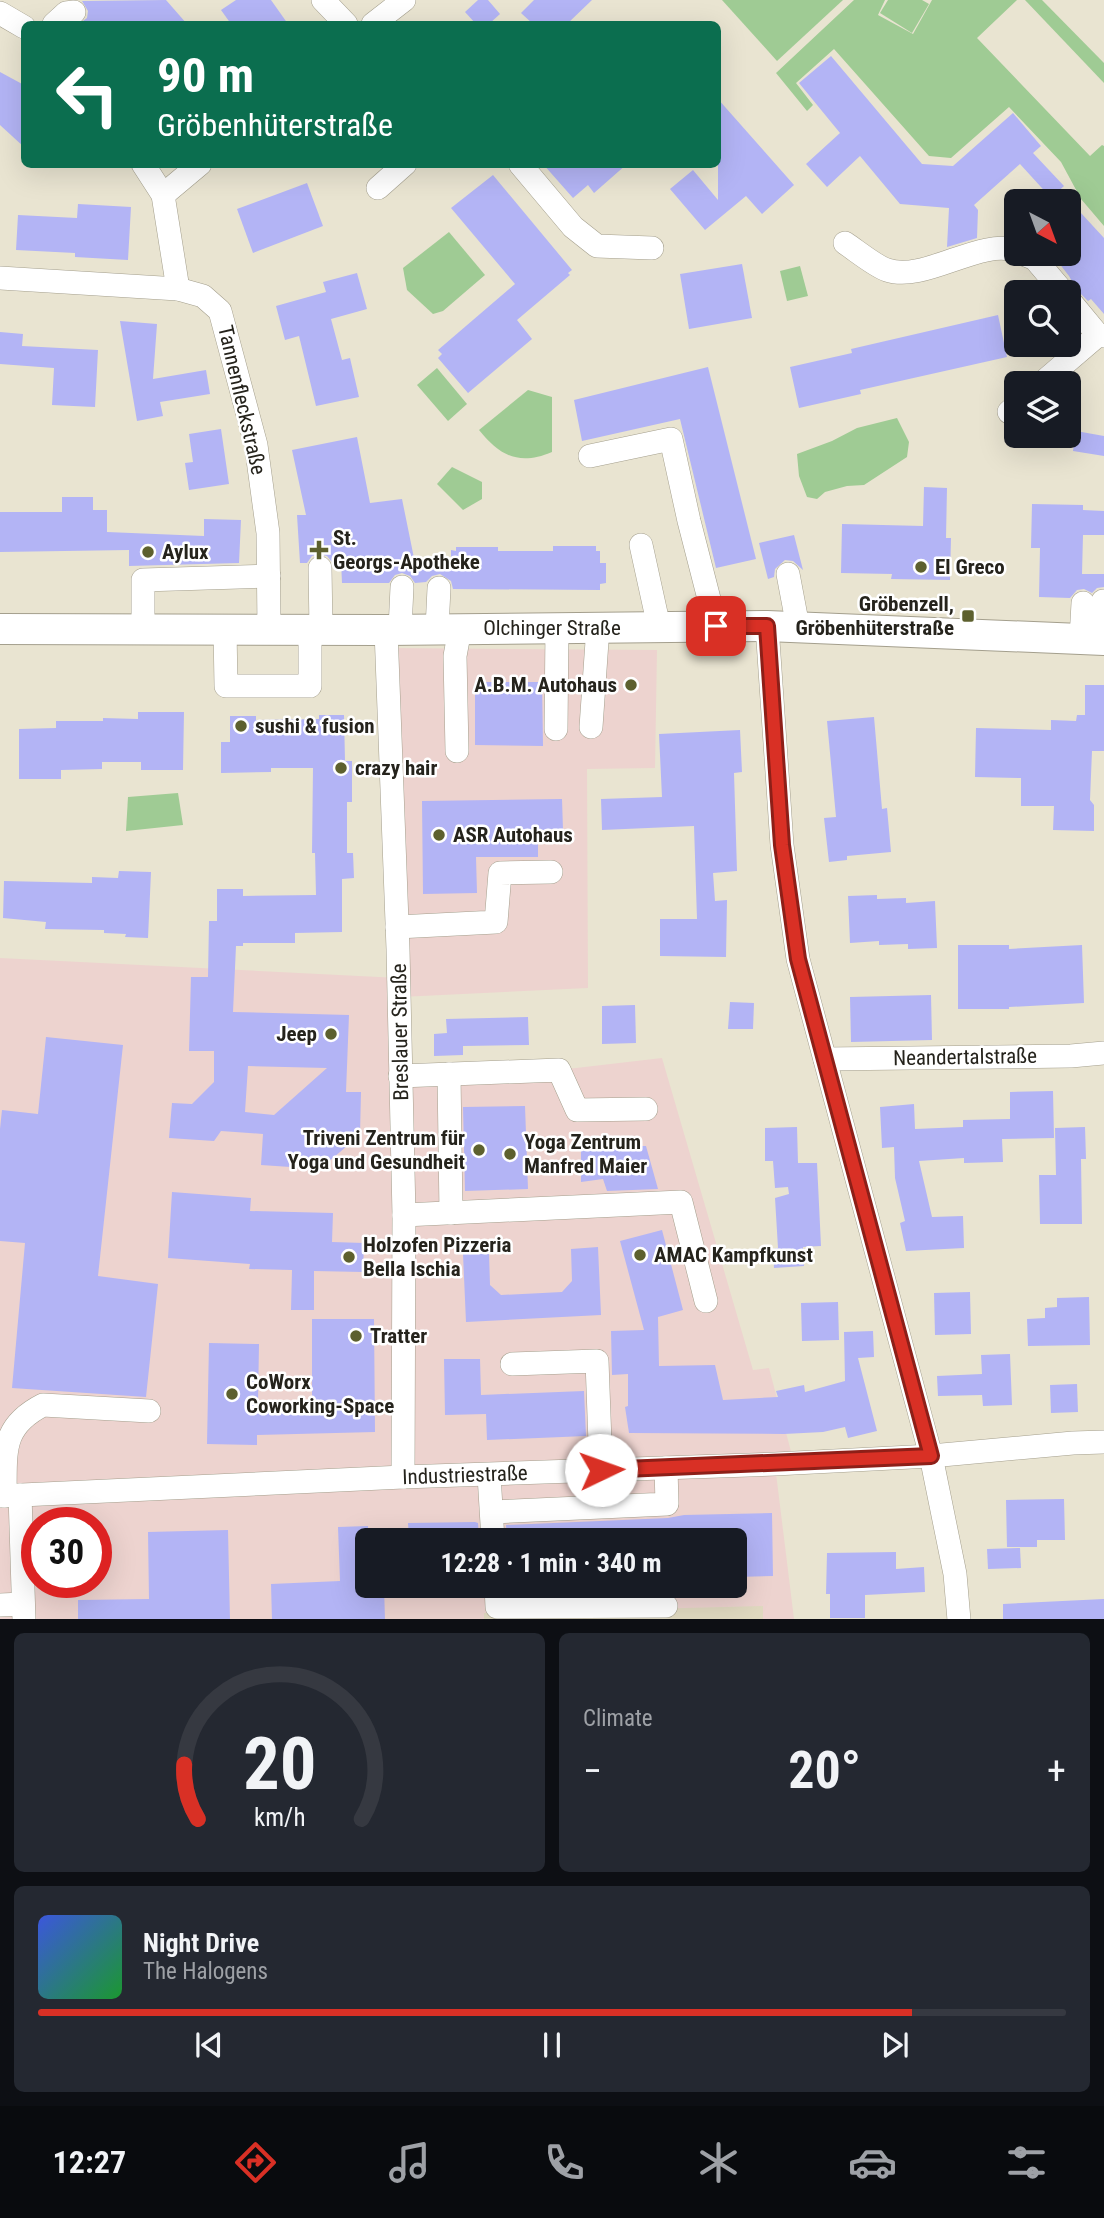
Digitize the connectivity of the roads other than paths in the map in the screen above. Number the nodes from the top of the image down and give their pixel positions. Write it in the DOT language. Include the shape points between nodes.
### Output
graph roads {
  1 [pos="323,0"];
  2 [pos="404,0"];
  3 [pos="74,12"];
  4 [pos="0,13"];
  5 [pos="57,21"];
  6 [pos="343,21"];
  7 [pos="377,21"];
  8 [pos="21,25"];
  9 [pos="146,168"];
  10 [pos="195,168"];
  11 [pos="400,168"];
  12 [pos="523,168"];
  13 [pos="378,188"];
  14 [pos="163,195"];
  15 [pos="845,243"];
  16 [pos="652,248"];
  17 [pos="1004,250"];
  18 [pos="1041,266"];
  19 [pos="0,278"];
  20 [pos="1053,280"];
  21 [pos="178,289"];
  22 [pos="1081,313"];
  23 [pos="1101,335"];
  24 [pos="1057,371"];
  25 [pos="590,456"];
  26 [pos="641,545"];
  27 [pos="320,568"];
  28 [pos="788,574"];
  29 [pos="269,576"];
  30 [pos="402,587"];
  31 [pos="439,588"];
  32 [pos="1093,602"];
  33 [pos="716,626"];
  34 [pos="767,626"];
  35 [pos="598,627"];
  36 [pos="659,627"];
  37 [pos="798,627"];
  38 [pos="557,628"];
  39 [pos="0,629"];
  40 [pos="143,629"];
  41 [pos="225,629"];
  42 [pos="269,629"];
  43 [pos="316,629"];
  44 [pos="393,629"];
  45 [pos="448,629"];
  46 [pos="1095,639"];
  47 [pos="591,727"];
  48 [pos="556,729"];
  49 [pos="457,751"];
  50 [pos="551,872"];
  51 [pos="397,927"];
  52 [pos="1104,1053"];
  53 [pos="825,1059"];
  54 [pos="449,1074"];
  55 [pos="400,1076"];
  56 [pos="646,1109"];
  57 [pos="451,1213"];
  58 [pos="404,1215"];
  59 [pos="706,1301"];
  60 [pos="512,1364"];
  61 [pos="149,1411"];
  62 [pos="1104,1442"];
  63 [pos="931,1456"];
  64 [pos="666,1468"];
  65 [pos="601,1470"];
  66 [pos="489,1475"];
  67 [pos="403,1477"];
  68 [pos="8,1496"];
  69 [pos="492,1512"];
  70 [pos="493,1528"];
  71 [pos="497,1598"];
  72 [pos="0,1605"];
  73 [pos="666,1606"];
  74 [pos="24,1612"];
  75 [pos="959,1619"];
  1 -- 6 [label="street"];
  2 -- 7 [label="street"];
  3 -- 5 [label="street"];
  4 -- 8 [label="street"];
  9 -- 14 [label="street"];
  10 -- 14 [label="street"];
  11 -- 13 [label="street"];
  12 -- 16 [label="street" via="573,227 597,246"];
  14 -- 21 [label="street"];
  15 -- 17 [label="street" via="888,270 914,272"];
  18 -- 20 [label="street"];
  19 -- 21 [label="street, Tannenfleckstraße"];
  21 -- 29 [label="street, Tannenfleckstraße" via="203,296 220,311 257,446"];
  22 -- 23 [label="street"];
  23 -- 24 [label="street"];
  25 -- 33 [label="street" via="671,439"];
  26 -- 36 [label="street"];
  27 -- 43 [label="street"];
  28 -- 37 [label="street"];
  29 -- 40 [label="street" via="143,580"];
  29 -- 42 [label="street, Tannenfleckstraße"];
  30 -- 44 [label="street, Breslauer Straße"];
  31 -- 45 [label="street"];
  32 -- 46 [label="street"];
  33 -- 34 [label="main road, Olchinger Straße"];
  33 -- 36 [label="main road, Olchinger Straße"];
  34 -- 37 [label="main road, Olchinger Straße"];
  34 -- 53 [label="street" via="782,845 798,959"];
  35 -- 36 [label="main road, Olchinger Straße"];
  35 -- 38 [label="main road, Olchinger Straße"];
  35 -- 47 [label="street"];
  37 -- 46 [label="main road, Olchinger Straße"];
  38 -- 45 [label="main road, Olchinger Straße"];
  38 -- 48 [label="street"];
  39 -- 40 [label="main road, Olchinger Straße"];
  40 -- 41 [label="main road, Olchinger Straße"];
  41 -- 42 [label="main road, Olchinger Straße"];
  41 -- 43 [label="street" via="226,686 310,686"];
  42 -- 43 [label="main road, Olchinger Straße"];
  43 -- 44 [label="main road, Olchinger Straße"];
  44 -- 45 [label="main road, Olchinger Straße"];
  44 -- 51 [label="street, Breslauer Straße"];
  45 -- 49 [label="street" via="455,656"];
  50 -- 51 [label="street" via="499,873 496,922"];
  51 -- 55 [label="street, Breslauer Straße"];
  52 -- 53 [label="street, Neandertalstraße"];
  53 -- 63 [label="street"];
  54 -- 55 [label="street"];
  54 -- 56 [label="street" via="559,1070 577,1110"];
  54 -- 57 [label="street"];
  55 -- 58 [label="street, Breslauer Straße"];
  57 -- 58 [label="street"];
  57 -- 59 [label="street" via="681,1202"];
  58 -- 67 [label="street, Breslauer Straße"];
  60 -- 65 [label="street" via="597,1361"];
  61 -- 68 [label="street" via="43,1405 27,1413 14,1426 7,1443"];
  62 -- 63 [label="street, Industriestraße"];
  63 -- 64 [label="street, Industriestraße"];
  63 -- 75 [label="street" via="955,1574"];
  64 -- 65 [label="street, Industriestraße"];
  64 -- 69 [label="street" via="667,1504"];
  65 -- 66 [label="street, Industriestraße"];
  66 -- 67 [label="street, Industriestraße"];
  66 -- 69 [label="street"];
  67 -- 68 [label="street, Industriestraße"];
  68 -- 74 [label="street"];
  69 -- 70 [label="street"];
  71 -- 73 [label="street" via="497,1607"];
  72 -- 74 [label="street"];
}
